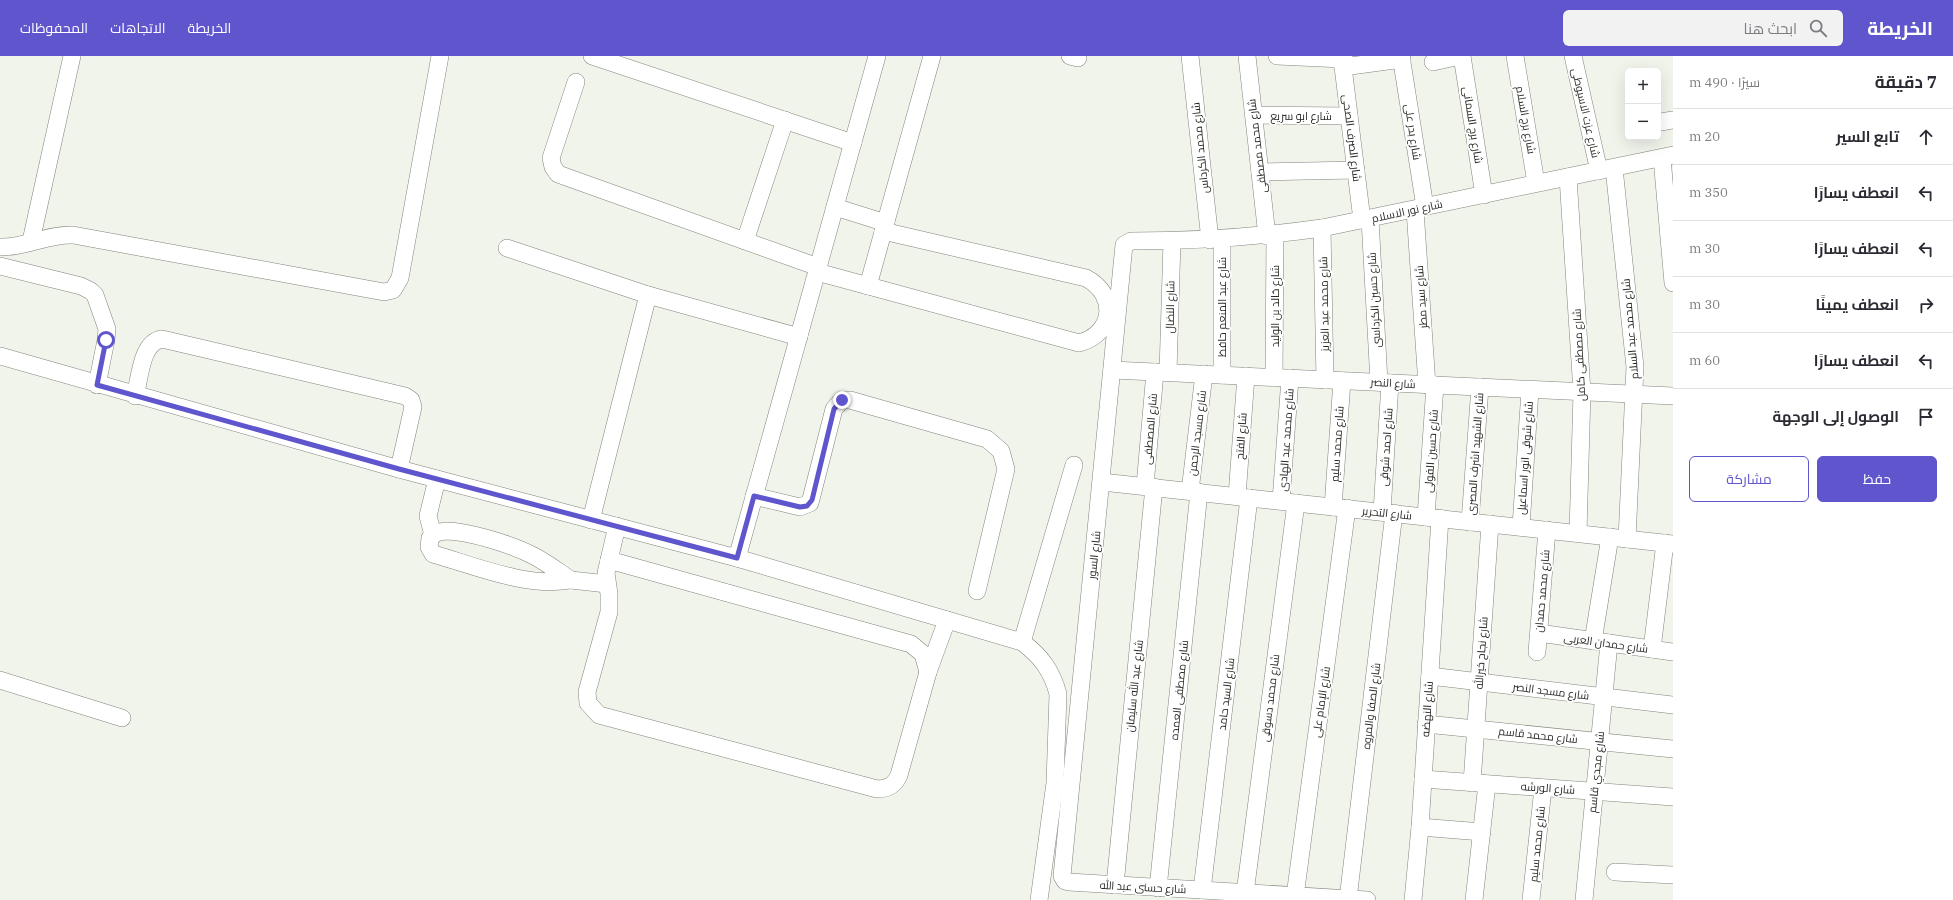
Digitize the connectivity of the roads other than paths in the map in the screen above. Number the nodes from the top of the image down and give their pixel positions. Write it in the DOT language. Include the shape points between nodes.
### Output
graph roads {
  1 [pos="72,56"];
  2 [pos="440,56"];
  3 [pos="877,56"];
  4 [pos="932,56"];
  5 [pos="1190,56"];
  6 [pos="1246,56"];
  7 [pos="1277,56"];
  8 [pos="1461,56"];
  9 [pos="1515,56"];
  10 [pos="1573,56"];
  11 [pos="600,57"];
  12 [pos="1402,57"];
  13 [pos="1343,61"];
  14 [pos="1433,62"];
  15 [pos="576,82"];
  16 [pos="1254,115"];
  17 [pos="1349,116"];
  18 [pos="785,120"];
  19 [pos="853,143"];
  20 [pos="1667,156"];
  21 [pos="1606,169"];
  22 [pos="1356,170"];
  23 [pos="1260,172"];
  24 [pos="1568,177"];
  25 [pos="1536,184"];
  26 [pos="1484,195"];
  27 [pos="835,207"];
  28 [pos="1420,208"];
  29 [pos="1366,220"];
  30 [pos="884,227"];
  31 [pos="1322,228"];
  32 [pos="1271,236"];
  33 [pos="1216,240"];
  34 [pos="31,241"];
  35 [pos="745,241"];
  36 [pos="1137,241"];
  37 [pos="1172,241"];
  38 [pos="0,247"];
  39 [pos="508,248"];
  40 [pos="0,266"];
  41 [pos="818,269"];
  42 [pos="1673,283"];
  43 [pos="868,286"];
  44 [pos="648,295"];
  45 [pos="799,337"];
  46 [pos="0,356"];
  47 [pos="1112,370"];
  48 [pos="1161,372"];
  49 [pos="1204,374"];
  50 [pos="1222,375"];
  51 [pos="1246,376"];
  52 [pos="1282,378"];
  53 [pos="1334,380"];
  54 [pos="1384,383"];
  55 [pos="97,385"];
  56 [pos="1431,385"];
  57 [pos="1480,387"];
  58 [pos="1530,390"];
  59 [pos="1582,392"];
  60 [pos="1635,395"];
  61 [pos="135,396"];
  62 [pos="1673,396"];
  63 [pos="1074,465"];
  64 [pos="399,469"];
  65 [pos="437,479"];
  66 [pos="1102,482"];
  67 [pos="1149,487"];
  68 [pos="1195,492"];
  69 [pos="754,496"];
  70 [pos="1243,497"];
  71 [pos="1289,502"];
  72 [pos="1340,507"];
  73 [pos="1388,513"];
  74 [pos="1433,518"];
  75 [pos="591,520"];
  76 [pos="1470,522"];
  77 [pos="1490,524"];
  78 [pos="617,526"];
  79 [pos="1521,527"];
  80 [pos="1547,530"];
  81 [pos="1578,533"];
  82 [pos="433,535"];
  83 [pos="1610,537"];
  84 [pos="1627,539"];
  85 [pos="1669,543"];
  86 [pos="737,558"];
  87 [pos="609,560"];
  88 [pos="571,580"];
  89 [pos="607,584"];
  90 [pos="977,591"];
  91 [pos="947,620"];
  92 [pos="1539,634"];
  93 [pos="1022,642"];
  94 [pos="1601,642"];
  95 [pos="1652,649"];
  96 [pos="1537,652"];
  97 [pos="1673,652"];
  98 [pos="928,672"];
  99 [pos="1430,676"];
  100 [pos="0,680"];
  101 [pos="1479,682"];
  102 [pos="1604,697"];
  103 [pos="1673,705"];
  104 [pos="122,718"];
  105 [pos="1426,724"];
  106 [pos="1476,729"];
  107 [pos="1599,741"];
  108 [pos="1673,749"];
  109 [pos="1423,779"];
  110 [pos="1479,783"];
  111 [pos="1543,788"];
  112 [pos="1594,792"];
  113 [pos="1673,797"];
  114 [pos="1420,827"];
  115 [pos="1482,832"];
  116 [pos="1615,872"];
  117 [pos="1673,875"];
  118 [pos="1063,879"];
  119 [pos="1115,885"];
  120 [pos="1158,888"];
  121 [pos="1202,890"];
  122 [pos="1245,893"];
  123 [pos="1295,896"];
  124 [pos="1348,899"];
  125 [pos="1040,900"];
  126 [pos="1367,900"];
  127 [pos="1412,900"];
  128 [pos="1474,900"];
  129 [pos="1531,900"];
  130 [pos="1584,900"];
  1 -- 34 [label="street"];
  2 -- 34 [label="street" via="400,278 393,290 384,292 77,235 54,235"];
  3 -- 19 [label="street"];
  4 -- 30 [label="street"];
  5 -- 33 [label="street, شارع محمد الكرداس"];
  6 -- 16 [label="street, شارع محمد مصطفى"];
  7 -- 13 [label="street"];
  8 -- 14 [label="street"];
  8 -- 26 [label="street, شارع برج السمانى"];
  9 -- 25 [label="street, شارع برج السلام"];
  10 -- 21 [label="street, شارع عزت الاسيوطى"];
  11 -- 18 [label="street"];
  12 -- 13 [label="street"];
  12 -- 28 [label="street, شارع بدر على"];
  13 -- 17 [label="street, شارع الصرف الصحى"];
  15 -- 35 [label="street" via="551,158 558,174"];
  16 -- 17 [label="street, شارع ابو سريع"];
  16 -- 23 [label="street, شارع محمد مصطفى"];
  17 -- 22 [label="street, شارع الصرف الصحى"];
  18 -- 19 [label="street"];
  18 -- 35 [label="street"];
  19 -- 27 [label="street"];
  20 -- 21 [label="street, شارع نور الاسلام"];
  20 -- 42 [label="street"];
  21 -- 24 [label="street, شارع نور الاسلام"];
  21 -- 60 [label="street, شارع محمد عبد السلام" via="1635,367"];
  22 -- 23 [label="street"];
  22 -- 29 [label="street, شارع الصرف الصحى"];
  23 -- 32 [label="street, شارع محمد مصطفى"];
  24 -- 25 [label="street, شارع نور الاسلام"];
  24 -- 59 [label="street, شارع مصطفى كامل"];
  25 -- 26 [label="street, شارع نور الاسلام"];
  26 -- 28 [label="street, شارع نور الاسلام"];
  27 -- 30 [label="street"];
  27 -- 41 [label="street"];
  28 -- 29 [label="street, شارع نور الاسلام"];
  28 -- 56 [label="street, شارع سيد مطر"];
  29 -- 31 [label="street, شارع نور الاسلام"];
  29 -- 54 [label="street, شارع حسين الكرداسى"];
  30 -- 43 [label="street"];
  30 -- 43 [label="street" via="1086,278 1098,286 1106,299 1108,313 1098,333 1093,338 1079,343"];
  31 -- 32 [label="street, شارع نور الاسلام"];
  31 -- 53 [label="street, شارع محمد عبد العزيز"];
  32 -- 33 [label="street, شارع نور الاسلام"];
  32 -- 52 [label="street, شارع خالد بن الوليد"];
  33 -- 37 [label="street, شارع نور الاسلام"];
  33 -- 50 [label="street, شارع عبد المنعم حافظ"];
  34 -- 38 [label="street"];
  35 -- 41 [label="street"];
  36 -- 37 [label="street, شارع نور الاسلام"];
  36 -- 47 [label="street, شارع السور" via="1126,243 1122,249"];
  37 -- 48 [label="street, شارع النضال"];
  39 -- 44 [label="street"];
  40 -- 55 [label="street" via="91,290 107,329"];
  41 -- 43 [label="street"];
  41 -- 45 [label="street"];
  44 -- 45 [label="street"];
  44 -- 75 [label="street"];
  45 -- 69 [label="street"];
  46 -- 55 [label="street"];
  47 -- 48 [label="street, شارع النصر"];
  47 -- 66 [label="street, شارع السور"];
  48 -- 49 [label="street, شارع النصر"];
  48 -- 67 [label="street, شارع المصطفى"];
  49 -- 50 [label="street, شارع النصر"];
  49 -- 68 [label="street, شارع مسجد الرحمن"];
  50 -- 51 [label="street, شارع النصر"];
  51 -- 52 [label="street, شارع النصر"];
  51 -- 70 [label="street, شارع الفتح"];
  52 -- 53 [label="street, شارع النصر"];
  52 -- 71 [label="street, شارع محمد عبد الهادى"];
  53 -- 54 [label="street, شارع النصر"];
  53 -- 72 [label="street, شارع محمد سليم"];
  54 -- 56 [label="street, شارع النصر"];
  54 -- 73 [label="street, شارع احمد شوقى"];
  55 -- 61 [label="street"];
  56 -- 57 [label="street, شارع النصر"];
  56 -- 74 [label="street, شارع حسين الفولى"];
  57 -- 58 [label="street, شارع النصر"];
  57 -- 76 [label="street, شارع الشهيد اشرف المصرى"];
  58 -- 59 [label="street, شارع النصر"];
  58 -- 79 [label="street, شارع شوقى انور اسماعيل"];
  59 -- 60 [label="street, شارع النصر"];
  59 -- 81 [label="street, شارع مصطفى كامل"];
  60 -- 62 [label="street, شارع النصر"];
  60 -- 84 [label="street, شارع محمد عبد السلام"];
  61 -- 64 [label="street"];
  61 -- 64 [label="street" via="146,350 153,341 162,339 405,396 412,400 413,407"];
  63 -- 93 [label="street"];
  64 -- 65 [label="street"];
  65 -- 75 [label="street"];
  65 -- 82 [label="street" via="428,516"];
  66 -- 67 [label="street, شارع التحرير"];
  66 -- 118 [label="street, شارع السور"];
  67 -- 68 [label="street, شارع التحرير"];
  67 -- 119 [label="street, شارع عبد الله سليمان"];
  68 -- 70 [label="street, شارع التحرير"];
  68 -- 120 [label="street, شارع مصطفى العمده"];
  69 -- 86 [label="street"];
  69 -- 90 [label="street" via="800,507 810,503 834,409 842,400 850,400 987,439 1001,451 1006,469"];
  70 -- 71 [label="street, شارع التحرير"];
  70 -- 121 [label="street, شارع السيد حامد"];
  71 -- 72 [label="street, شارع التحرير"];
  71 -- 122 [label="street, شارع محمد دسوقى"];
  72 -- 73 [label="street, شارع التحرير"];
  72 -- 123 [label="street, شارع الإمام على"];
  73 -- 74 [label="street, شارع التحرير"];
  73 -- 124 [label="street, شارع الصفا والمروه"];
  74 -- 76 [label="street, شارع التحرير"];
  74 -- 99 [label="street, شارع النهضه"];
  75 -- 78 [label="street"];
  76 -- 77 [label="street, شارع التحرير"];
  77 -- 79 [label="street, شارع التحرير"];
  77 -- 101 [label="street, شارع نجاح خيرالله"];
  78 -- 86 [label="street"];
  78 -- 87 [label="street"];
  79 -- 80 [label="street, شارع التحرير"];
  80 -- 81 [label="street, شارع التحرير"];
  80 -- 92 [label="street, شارع محمد حمدان"];
  81 -- 83 [label="street, شارع التحرير"];
  82 -- 88 [label="street" via="445,531 463,532 525,551"];
  82 -- 88 [label="street" via="428,542 433,554 527,580"];
  83 -- 84 [label="street, شارع التحرير"];
  83 -- 94 [label="street, شارع مجدي قاسم"];
  84 -- 85 [label="street, شارع التحرير"];
  85 -- 95 [label="street"];
  86 -- 91 [label="street"];
  87 -- 89 [label="street"];
  87 -- 98 [label="street" via="911,644 923,654"];
  88 -- 89 [label="street"];
  89 -- 98 [label="street" via="609,612 587,692 588,703 599,715 877,790 893,784 898,775"];
  91 -- 93 [label="street"];
  91 -- 98 [label="street"];
  92 -- 94 [label="street, شارع حمدان العربى"];
  92 -- 96 [label="street, شارع محمد حمدان"];
  93 -- 125 [label="street" via="1042,659 1055,681 1058,694 1055,782"];
  94 -- 95 [label="street, شارع حمدان العربى"];
  94 -- 102 [label="street, شارع مجدي قاسم"];
  95 -- 97 [label="street, شارع حمدان العربى"];
  99 -- 101 [label="street, شارع مسجد النصر"];
  99 -- 105 [label="street, شارع النهضه"];
  100 -- 104 [label="street"];
  101 -- 102 [label="street, شارع مسجد النصر"];
  101 -- 106 [label="street, شارع نجاح خيرالله"];
  102 -- 103 [label="street, شارع مسجد النصر"];
  102 -- 107 [label="street, شارع مجدي قاسم"];
  105 -- 106 [label="street, شارع محمد قاسم"];
  105 -- 109 [label="street, شارع النهضه"];
  106 -- 107 [label="street, شارع محمد قاسم"];
  106 -- 110 [label="street, شارع نجاح خيرالله"];
  107 -- 108 [label="street, شارع محمد قاسم"];
  107 -- 112 [label="street, شارع مجدي قاسم"];
  109 -- 110 [label="street, شارع الورشه"];
  109 -- 114 [label="street, شارع النهضه"];
  110 -- 111 [label="street, شارع الورشه"];
  110 -- 115 [label="street, شارع نجاح خيرالله"];
  111 -- 112 [label="street, شارع الورشه"];
  111 -- 129 [label="street, شارع محمد سليم"];
  112 -- 113 [label="street, شارع الورشه"];
  112 -- 130 [label="street, شارع مجدي قاسم"];
  114 -- 115 [label="street"];
  114 -- 127 [label="street, شارع النهضه"];
  115 -- 128 [label="street, شارع نجاح خيرالله"];
  116 -- 117 [label="street"];
  118 -- 119 [label="street, شارع حسنى عبد الله" via="1069,882"];
  119 -- 120 [label="street, شارع حسنى عبد الله"];
  120 -- 121 [label="street, شارع حسنى عبد الله"];
  121 -- 122 [label="street, شارع حسنى عبد الله"];
  122 -- 123 [label="street, شارع حسنى عبد الله"];
  123 -- 124 [label="street, شارع حسنى عبد الله"];
  124 -- 126 [label="street, شارع حسنى عبد الله"];
}
